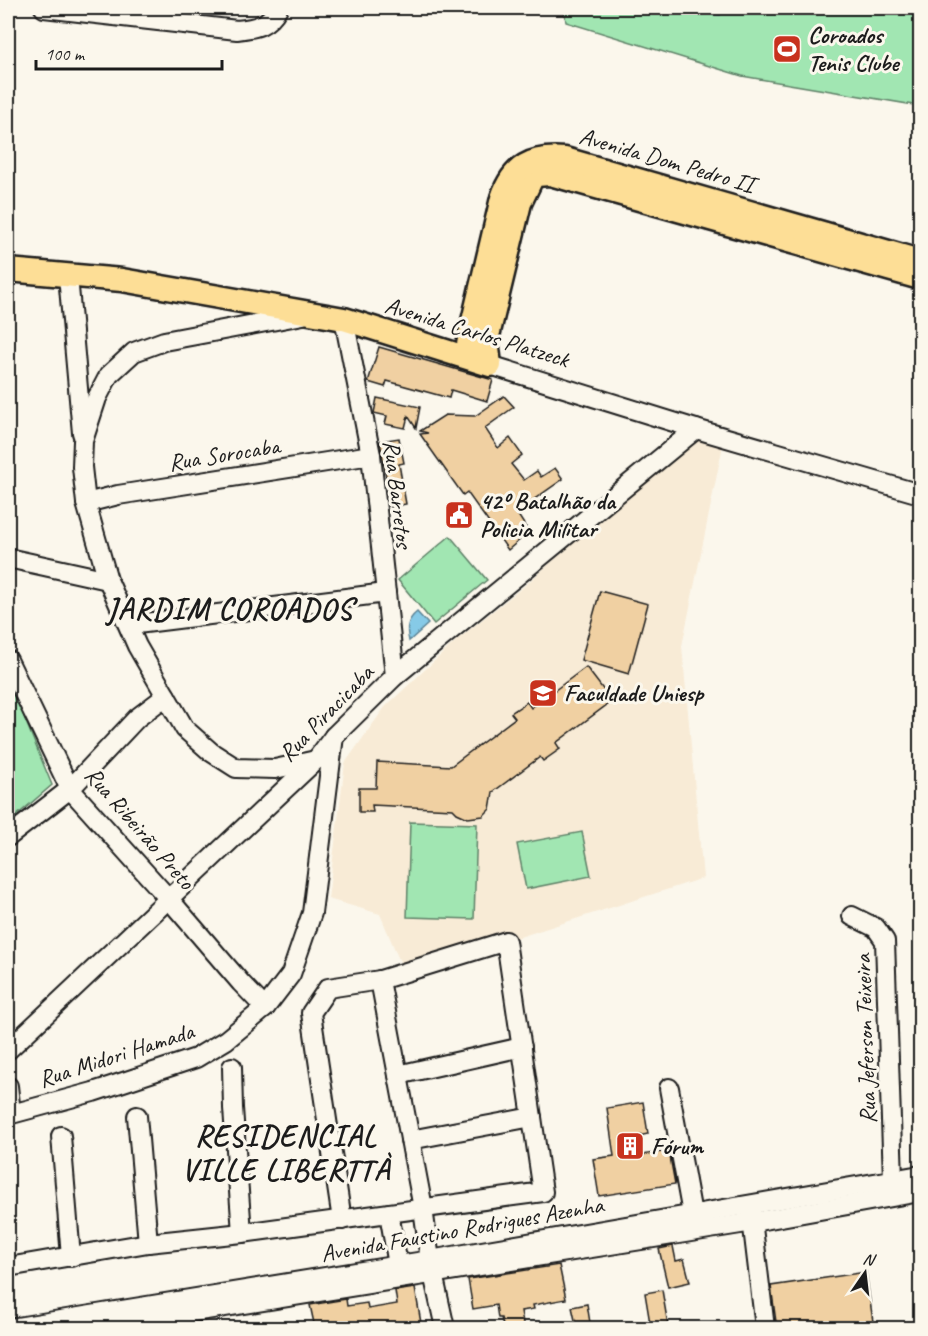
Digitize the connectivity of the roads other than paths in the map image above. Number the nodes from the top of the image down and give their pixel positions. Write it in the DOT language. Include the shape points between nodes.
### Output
graph roads {
  1 [pos="44,8"];
  2 [pos="278,8"];
  3 [pos="921,261"];
  4 [pos="8,270"];
  5 [pos="68,276"];
  6 [pos="921,278"];
  7 [pos="312,313"];
  8 [pos="344,319"];
  9 [pos="466,356"];
  10 [pos="490,364"];
  11 [pos="696,429"];
  12 [pos="83,441"];
  13 [pos="371,455"];
  14 [pos="921,494"];
  15 [pos="86,503"];
  16 [pos="8,558"];
  17 [pos="108,580"];
  18 [pos="386,593"];
  19 [pos="129,625"];
  20 [pos="8,660"];
  21 [pos="395,676"];
  22 [pos="166,696"];
  23 [pos="334,736"];
  24 [pos="316,760"];
  25 [pos="70,789"];
  26 [pos="8,837"];
  27 [pos="169,899"];
  28 [pos="852,916"];
  29 [pos="380,980"];
  30 [pos="265,1008"];
  31 [pos="522,1047"];
  32 [pos="8,1050"];
  33 [pos="232,1067"];
  34 [pos="398,1076"];
  35 [pos="8,1086"];
  36 [pos="669,1088"];
  37 [pos="9,1114"];
  38 [pos="137,1116"];
  39 [pos="532,1117"];
  40 [pos="61,1136"];
  41 [pos="410,1140"];
  42 [pos="921,1175"];
  43 [pos="893,1179"];
  44 [pos="921,1192"];
  45 [pos="423,1208"];
  46 [pos="389,1213"];
  47 [pos="752,1214"];
  48 [pos="342,1220"];
  49 [pos="694,1222"];
  50 [pos="242,1233"];
  51 [pos="148,1243"];
  52 [pos="71,1257"];
  53 [pos="398,1265"];
  54 [pos="8,1267"];
  55 [pos="431,1267"];
  56 [pos="266,1293"];
  57 [pos="120,1317"];
  58 [pos="11,1329"];
  59 [pos="95,1329"];
  60 [pos="445,1329"];
  61 [pos="765,1329"];
  1 -- 2 [label="street" via="237,30 258,28"];
  3 -- 9 [label="main road, Avenida Dom Pedro II" via="565,159 547,158 525,165 508,181"];
  4 -- 5 [label="main road, Avenida Carlos Platzeck"];
  5 -- 7 [label="main road, Avenida Carlos Platzeck" via="122,280"];
  5 -- 12 [label="street"];
  6 -- 10 [label="main road, Avenida Dom Pedro II" via="542,174 532,178 520,203 487,340"];
  7 -- 8 [label="main road, Avenida Carlos Platzeck"];
  7 -- 12 [label="street" via="164,341 134,352 109,375"];
  8 -- 9 [label="main road, Avenida Carlos Platzeck"];
  8 -- 13 [label="street, Rua Barretos"];
  9 -- 10 [label="main road, Avenida Carlos Platzeck"];
  10 -- 11 [label="street, Avenida Carlos Platzeck"];
  11 -- 14 [label="street, Avenida Carlos Platzeck"];
  11 -- 21 [label="street, Rua Piracicaba"];
  12 -- 15 [label="street"];
  13 -- 15 [label="street, Rua Sorocaba"];
  13 -- 18 [label="street, Rua Barretos"];
  15 -- 17 [label="street"];
  16 -- 17 [label="street"];
  17 -- 19 [label="street"];
  18 -- 19 [label="street"];
  18 -- 21 [label="street, Rua Barretos"];
  19 -- 22 [label="street"];
  20 -- 25 [label="street, Rua Ribeirão Preto"];
  21 -- 23 [label="street, Rua Piracicaba"];
  22 -- 24 [label="street" via="185,729 236,768 275,769"];
  22 -- 25 [label="street" via="137,718"];
  23 -- 24 [label="street, Rua Piracicaba"];
  23 -- 30 [label="street, Rua Midori Hamada" via="312,913 291,974"];
  24 -- 27 [label="street, Rua Piracicaba"];
  25 -- 26 [label="street"];
  25 -- 27 [label="street, Rua Ribeirão Preto"];
  27 -- 30 [label="street, Rua Ribeirão Preto"];
  27 -- 32 [label="street, Rua Piracicaba"];
  28 -- 43 [label="street, Rua Jeferson Teixeira" via="876,928 885,941"];
  29 -- 31 [label="street" via="506,941"];
  29 -- 34 [label="street"];
  29 -- 48 [label="street" via="328,988 311,1013"];
  30 -- 37 [label="street, Rua Midori Hamada" via="226,1040 196,1058 93,1092"];
  31 -- 34 [label="street"];
  31 -- 39 [label="street"];
  33 -- 50 [label="street"];
  34 -- 41 [label="street"];
  35 -- 37 [label="street"];
  36 -- 49 [label="street"];
  38 -- 51 [label="street"];
  39 -- 41 [label="street"];
  39 -- 45 [label="street" via="543,1192"];
  40 -- 52 [label="street"];
  41 -- 45 [label="street"];
  42 -- 43 [label="street, Avenida Faustino Rodrigues Azenha"];
  43 -- 47 [label="street, Avenida Faustino Rodrigues Azenha"];
  44 -- 47 [label="street, Avenida Faustino Rodrigues Azenha"];
  45 -- 46 [label="street"];
  45 -- 55 [label="street"];
  46 -- 48 [label="street"];
  46 -- 53 [label="street"];
  47 -- 49 [label="street, Avenida Faustino Rodrigues Azenha"];
  47 -- 61 [label="street"];
  48 -- 50 [label="street"];
  49 -- 55 [label="street, Avenida Faustino Rodrigues Azenha"];
  50 -- 51 [label="street"];
  51 -- 52 [label="street"];
  52 -- 54 [label="street"];
  53 -- 55 [label="street, Avenida Faustino Rodrigues Azenha"];
  53 -- 56 [label="street, Avenida Faustino Rodrigues Azenha"];
  55 -- 56 [label="street, Avenida Faustino Rodrigues Azenha"];
  55 -- 60 [label="street"];
  56 -- 57 [label="street, Avenida Faustino Rodrigues Azenha"];
  57 -- 58 [label="street, Avenida Faustino Rodrigues Azenha"];
  57 -- 59 [label="street, Avenida Faustino Rodrigues Azenha"];
}
